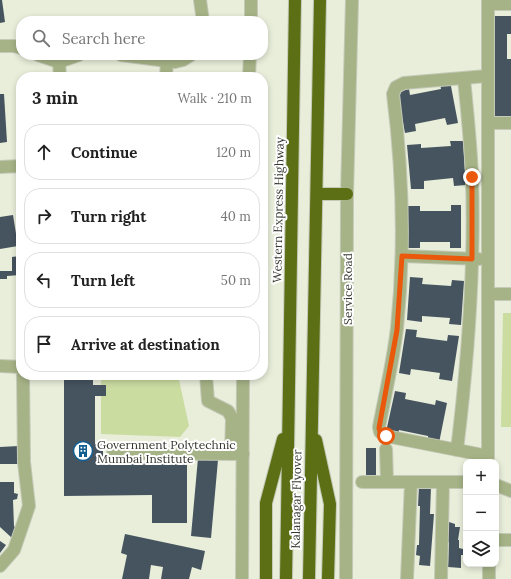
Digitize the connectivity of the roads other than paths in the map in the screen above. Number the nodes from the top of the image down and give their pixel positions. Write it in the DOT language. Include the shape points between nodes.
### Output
graph roads {
  1 [pos="200,0"];
  2 [pos="251,0"];
  3 [pos="295,0"];
  4 [pos="320,0"];
  5 [pos="352,0"];
  6 [pos="488,2"];
  7 [pos="511,4"];
  8 [pos="202,16"];
  9 [pos="251,16"];
  10 [pos="0,46"];
  11 [pos="16,47"];
  12 [pos="53,60"];
  13 [pos="65,60"];
  14 [pos="167,60"];
  15 [pos="184,60"];
  16 [pos="250,60"];
  17 [pos="59,62"];
  18 [pos="60,72"];
  19 [pos="166,72"];
  20 [pos="249,72"];
  21 [pos="487,76"];
  22 [pos="464,78"];
  23 [pos="488,123"];
  24 [pos="511,123"];
  25 [pos="16,166"];
  26 [pos="0,167"];
  27 [pos="317,194"];
  28 [pos="347,194"];
  29 [pos="402,256"];
  30 [pos="472,259"];
  31 [pos="488,259"];
  32 [pos="489,294"];
  33 [pos="511,294"];
  34 [pos="0,366"];
  35 [pos="16,367"];
  36 [pos="23,380"];
  37 [pos="206,380"];
  38 [pos="243,380"];
  39 [pos="312,419"];
  40 [pos="288,420"];
  41 [pos="386,449"];
  42 [pos="457,450"];
  43 [pos="113,453"];
  44 [pos="237,454"];
  45 [pos="488,459"];
  46 [pos="362,482"];
  47 [pos="387,482"];
  48 [pos="411,482"];
  49 [pos="443,482"];
  50 [pos="463,482"];
  51 [pos="499,486"];
  52 [pos="511,491"];
  53 [pos="499,540"];
  54 [pos="511,540"];
  55 [pos="0,566"];
  56 [pos="489,567"];
  57 [pos="242,579"];
  58 [pos="266,579"];
  59 [pos="286,579"];
  60 [pos="309,579"];
  61 [pos="328,579"];
  62 [pos="346,579"];
  63 [pos="407,579"];
  64 [pos="441,579"];
  65 [pos="489,579"];
  1 -- 8 [label="street"];
  2 -- 9 [label="street"];
  3 -- 40 [label="highway, Western Express Highway"];
  4 -- 27 [label="highway"];
  5 -- 28 [label="street, Service Road"];
  6 -- 7 [label="street"];
  6 -- 21 [label="street"];
  10 -- 11 [label="street"];
  12 -- 17 [label="street"];
  13 -- 17 [label="street"];
  14 -- 15 [label="street"];
  14 -- 19 [label="street"];
  16 -- 20 [label="street"];
  17 -- 18 [label="street"];
  21 -- 22 [label="street"];
  21 -- 23 [label="street"];
  22 -- 29 [label="street" via="404,83 396,87 393,94 403,200"];
  22 -- 30 [label="street" via="472,177"];
  23 -- 24 [label="street"];
  23 -- 31 [label="street"];
  25 -- 26 [label="street"];
  27 -- 28 [label="highway"];
  27 -- 39 [label="highway"];
  28 -- 62 [label="street, Service Road"];
  29 -- 30 [label="street"];
  29 -- 42 [label="street" via="397,330 380,432 386,436"];
  30 -- 31 [label="street"];
  30 -- 42 [label="street" via="466,380"];
  31 -- 32 [label="street"];
  32 -- 33 [label="street"];
  32 -- 45 [label="street"];
  34 -- 35 [label="street"];
  36 -- 55 [label="street" via="24,462 29,506 14,550"];
  37 -- 44 [label="street" via="208,401 228,411 232,418"];
  38 -- 44 [label="street"];
  39 -- 60 [label="highway, Kalanagar Flyover"];
  39 -- 61 [label="highway" via="330,504"];
  40 -- 58 [label="highway" via="266,503"];
  40 -- 59 [label="highway, Kalanagar Flyover"];
  41 -- 47 [label="street"];
  42 -- 45 [label="street"];
  43 -- 44 [label="street"];
  44 -- 57 [label="street"];
  46 -- 47 [label="street"];
  47 -- 48 [label="street"];
  48 -- 49 [label="street"];
  48 -- 63 [label="street"];
  49 -- 50 [label="street"];
  49 -- 64 [label="street"];
  51 -- 52 [label="street"];
  53 -- 54 [label="street"];
  56 -- 65 [label="street"];
}
